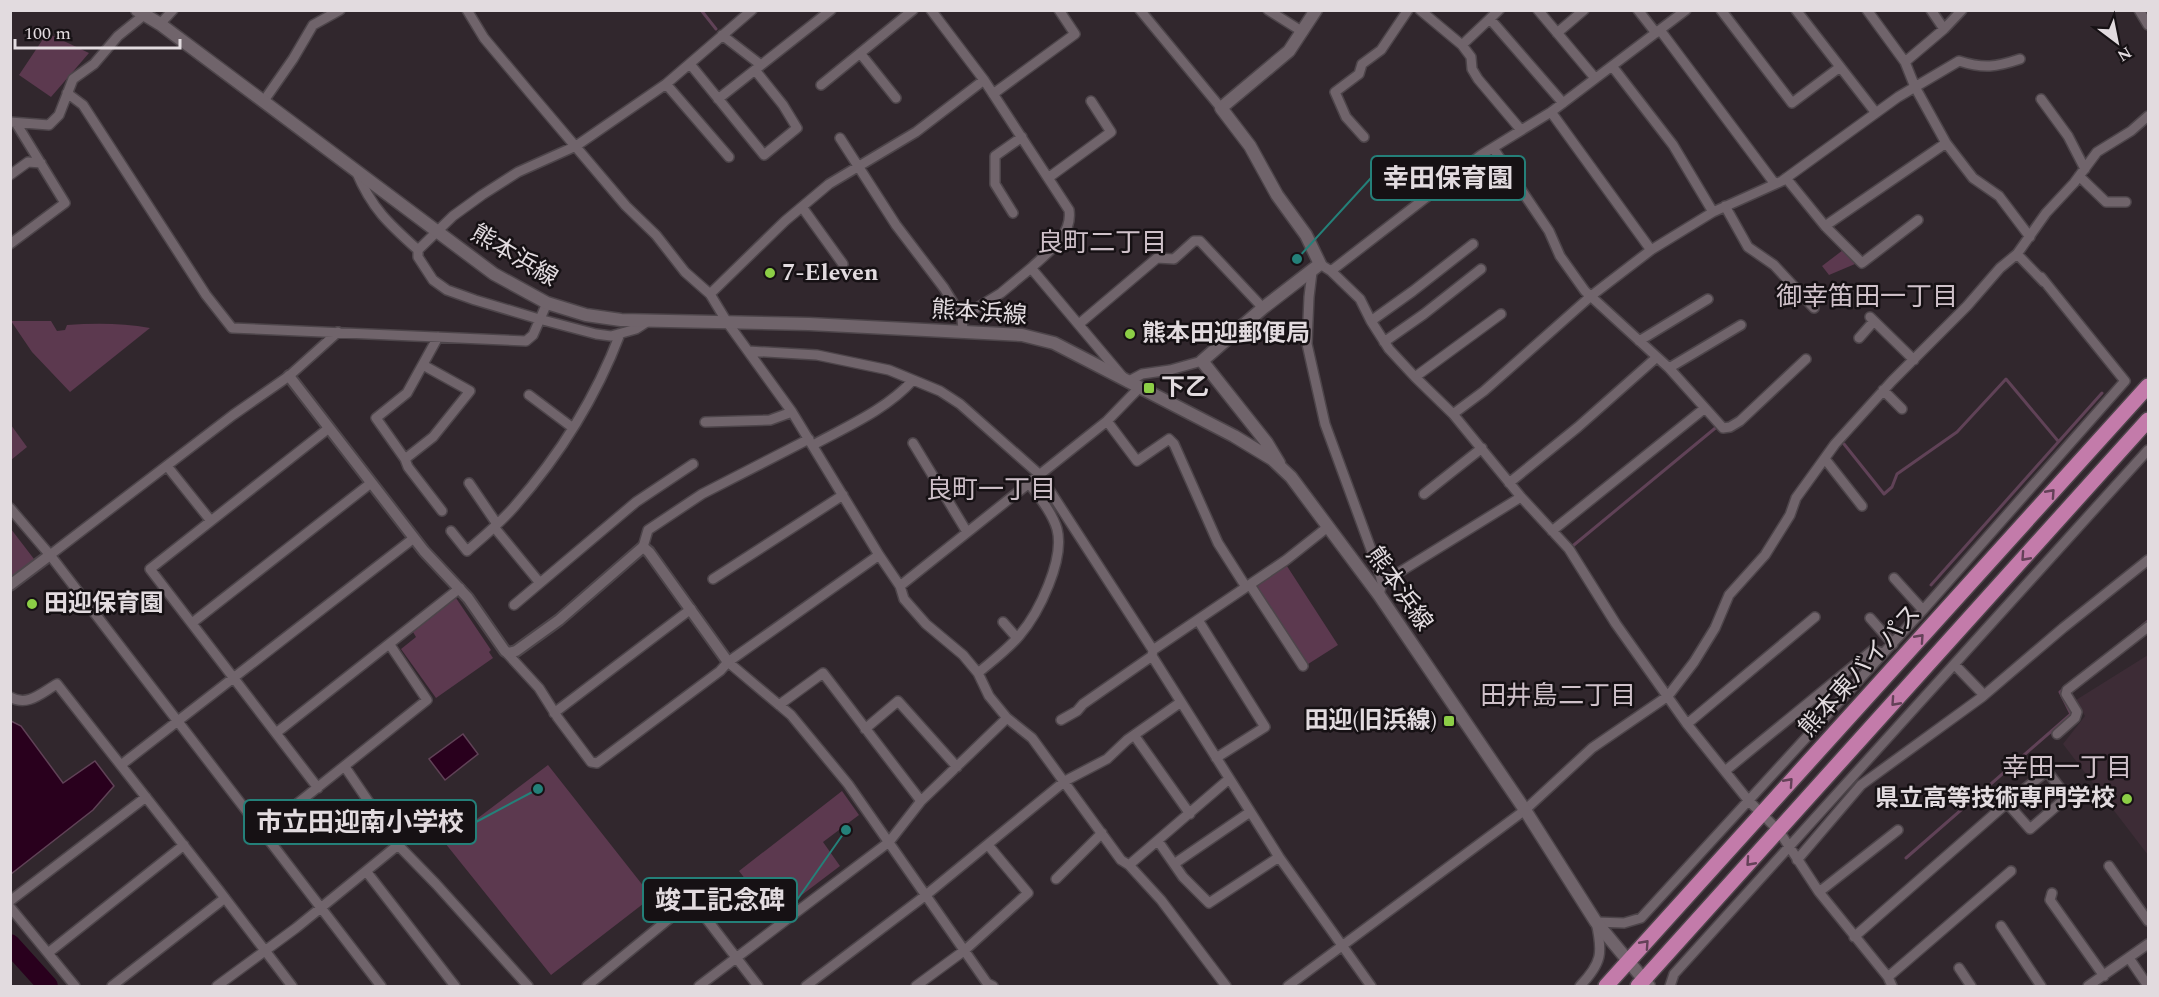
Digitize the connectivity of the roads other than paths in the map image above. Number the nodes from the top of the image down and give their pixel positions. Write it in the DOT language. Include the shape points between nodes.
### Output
graph roads {
  1 [pos="174,10"];
  2 [pos="340,10"];
  3 [pos="467,10"];
  4 [pos="752,10"];
  5 [pos="831,10"];
  6 [pos="914,10"];
  7 [pos="931,10"];
  8 [pos="1059,10"];
  9 [pos="1140,10"];
  10 [pos="1268,10"];
  11 [pos="1316,10"];
  12 [pos="1408,10"];
  13 [pos="1420,10"];
  14 [pos="1499,10"];
  15 [pos="1538,10"];
  16 [pos="1584,10"];
  17 [pos="1638,10"];
  18 [pos="1686,10"];
  19 [pos="1721,10"];
  20 [pos="1796,10"];
  21 [pos="1867,10"];
  22 [pos="1931,10"];
  23 [pos="1962,10"];
  24 [pos="2139,10"];
  25 [pos="140,13"];
  26 [pos="1490,19"];
  27 [pos="160,24"];
  28 [pos="2148,25"];
  29 [pos="1944,29"];
  30 [pos="1303,32"];
  31 [pos="1658,32"];
  32 [pos="1557,33"];
  33 [pos="722,35"];
  34 [pos="1462,45"];
  35 [pos="860,54"];
  36 [pos="2020,59"];
  37 [pos="1905,62"];
  38 [pos="690,64"];
  39 [pos="1612,66"];
  40 [pos="758,68"];
  41 [pos="1840,68"];
  42 [pos="1595,78"];
  43 [pos="984,80"];
  44 [pos="666,84"];
  45 [pos="821,85"];
  46 [pos="1915,87"];
  47 [pos="67,93"];
  48 [pos="993,94"];
  49 [pos="896,98"];
  50 [pos="718,99"];
  51 [pos="2041,99"];
  52 [pos="1091,101"];
  53 [pos="263,102"];
  54 [pos="1563,103"];
  55 [pos="1221,108"];
  56 [pos="1551,112"];
  57 [pos="1876,113"];
  58 [pos="2148,116"];
  59 [pos="13,122"];
  60 [pos="1521,130"];
  61 [pos="1022,137"];
  62 [pos="1364,137"];
  63 [pos="840,138"];
  64 [pos="1946,143"];
  65 [pos="30,146"];
  66 [pos="576,146"];
  67 [pos="1493,148"];
  68 [pos="729,158"];
  69 [pos="28,162"];
  70 [pos="41,163"];
  71 [pos="858,165"];
  72 [pos="356,171"];
  73 [pos="2082,172"];
  74 [pos="10,174"];
  75 [pos="1048,178"];
  76 [pos="1785,178"];
  77 [pos="1775,184"];
  78 [pos="2126,202"];
  79 [pos="1725,206"];
  80 [pos="802,207"];
  81 [pos="1713,212"];
  82 [pos="1013,213"];
  83 [pos="1918,220"];
  84 [pos="1825,226"];
  85 [pos="436,231"];
  86 [pos="2030,237"];
  87 [pos="10,244"];
  88 [pos="1473,244"];
  89 [pos="418,250"];
  90 [pos="1651,250"];
  91 [pos="2017,254"];
  92 [pos="843,264"];
  93 [pos="1031,268"];
  94 [pos="1321,269"];
  95 [pos="1481,269"];
  96 [pos="710,294"];
  97 [pos="1591,297"];
  98 [pos="1708,299"];
  99 [pos="548,303"];
  100 [pos="1263,308"];
  101 [pos="1814,308"];
  102 [pos="1501,314"];
  103 [pos="962,317"];
  104 [pos="539,319"];
  105 [pos="650,320"];
  106 [pos="1371,321"];
  107 [pos="727,322"];
  108 [pos="1078,324"];
  109 [pos="1741,326"];
  110 [pos="963,331"];
  111 [pos="338,332"];
  112 [pos="620,334"];
  113 [pos="438,337"];
  114 [pos="1859,338"];
  115 [pos="1639,341"];
  116 [pos="1384,342"];
  117 [pos="748,351"];
  118 [pos="1658,357"];
  119 [pos="1806,359"];
  120 [pos="1914,360"];
  121 [pos="1202,361"];
  122 [pos="423,365"];
  123 [pos="1669,368"];
  124 [pos="289,376"];
  125 [pos="1415,378"];
  126 [pos="914,380"];
  127 [pos="2125,381"];
  128 [pos="1127,382"];
  129 [pos="1139,388"];
  130 [pos="1883,390"];
  131 [pos="2144,391"];
  132 [pos="529,395"];
  133 [pos="1705,408"];
  134 [pos="1902,409"];
  135 [pos="792,412"];
  136 [pos="1453,414"];
  137 [pos="2148,420"];
  138 [pos="1107,421"];
  139 [pos="705,422"];
  140 [pos="329,428"];
  141 [pos="573,428"];
  142 [pos="811,442"];
  143 [pos="912,443"];
  144 [pos="1482,448"];
  145 [pos="2148,450"];
  146 [pos="405,459"];
  147 [pos="1825,459"];
  148 [pos="693,464"];
  149 [pos="167,466"];
  150 [pos="1283,469"];
  151 [pos="1039,474"];
  152 [pos="1028,482"];
  153 [pos="371,483"];
  154 [pos="469,483"];
  155 [pos="1509,483"];
  156 [pos="1424,494"];
  157 [pos="843,495"];
  158 [pos="1521,497"];
  159 [pos="1862,506"];
  160 [pos="10,508"];
  161 [pos="442,510"];
  162 [pos="211,521"];
  163 [pos="495,525"];
  164 [pos="1329,526"];
  165 [pos="451,531"];
  166 [pos="1552,531"];
  167 [pos="966,532"];
  168 [pos="414,538"];
  169 [pos="643,547"];
  170 [pos="50,555"];
  171 [pos="879,555"];
  172 [pos="2148,560"];
  173 [pos="1894,578"];
  174 [pos="713,579"];
  175 [pos="540,584"];
  176 [pos="10,585"];
  177 [pos="900,585"];
  178 [pos="1248,586"];
  179 [pos="460,588"];
  180 [pos="1380,589"];
  181 [pos="514,605"];
  182 [pos="691,609"];
  183 [pos="1923,610"];
  184 [pos="1815,617"];
  185 [pos="1870,618"];
  186 [pos="1198,620"];
  187 [pos="1003,622"];
  188 [pos="192,623"];
  189 [pos="2148,627"];
  190 [pos="1017,638"];
  191 [pos="1893,644"];
  192 [pos="390,645"];
  193 [pos="505,651"];
  194 [pos="1152,653"];
  195 [pos="1883,653"];
  196 [pos="728,662"];
  197 [pos="1955,665"];
  198 [pos="1303,666"];
  199 [pos="978,673"];
  200 [pos="233,677"];
  201 [pos="1984,695"];
  202 [pos="1668,696"];
  203 [pos="10,697"];
  204 [pos="1181,702"];
  205 [pos="779,705"];
  206 [pos="554,712"];
  207 [pos="1007,718"];
  208 [pos="1061,720"];
  209 [pos="176,721"];
  210 [pos="1688,724"];
  211 [pos="865,729"];
  212 [pos="276,733"];
  213 [pos="2057,734"];
  214 [pos="1134,735"];
  215 [pos="1216,758"];
  216 [pos="121,765"];
  217 [pos="345,767"];
  218 [pos="957,767"];
  219 [pos="1725,771"];
  220 [pos="1229,779"];
  221 [pos="1065,781"];
  222 [pos="318,788"];
  223 [pos="146,797"];
  224 [pos="1748,800"];
  225 [pos="921,801"];
  226 [pos="2007,803"];
  227 [pos="1525,810"];
  228 [pos="1250,812"];
  229 [pos="1190,814"];
  230 [pos="1761,814"];
  231 [pos="1898,830"];
  232 [pos="263,831"];
  233 [pos="1779,831"];
  234 [pos="1102,833"];
  235 [pos="1158,841"];
  236 [pos="889,842"];
  237 [pos="184,845"];
  238 [pos="398,845"];
  239 [pos="988,845"];
  240 [pos="1790,845"];
  241 [pos="1279,857"];
  242 [pos="1797,860"];
  243 [pos="1174,864"];
  244 [pos="1129,865"];
  245 [pos="2109,866"];
  246 [pos="366,871"];
  247 [pos="2011,871"];
  248 [pos="1056,879"];
  249 [pos="1819,892"];
  250 [pos="2052,893"];
  251 [pos="926,895"];
  252 [pos="225,898"];
  253 [pos="10,902"];
  254 [pos="10,907"];
  255 [pos="320,908"];
  256 [pos="2148,921"];
  257 [pos="1596,922"];
  258 [pos="2001,926"];
  259 [pos="1854,937"];
  260 [pos="1343,944"];
  261 [pos="2148,945"];
  262 [pos="264,950"];
  263 [pos="964,950"];
  264 [pos="48,953"];
  265 [pos="735,958"];
  266 [pos="2129,958"];
  267 [pos="1629,962"];
  268 [pos="1959,968"];
  269 [pos="2104,976"];
  270 [pos="1890,982"];
  271 [pos="1643,984"];
  272 [pos="75,987"];
  273 [pos="112,987"];
  274 [pos="217,987"];
  275 [pos="292,987"];
  276 [pos="381,987"];
  277 [pos="455,987"];
  278 [pos="528,987"];
  279 [pos="587,987"];
  280 [pos="699,987"];
  281 [pos="758,987"];
  282 [pos="806,987"];
  283 [pos="916,987"];
  284 [pos="993,987"];
  285 [pos="1226,987"];
  286 [pos="1288,987"];
  287 [pos="1371,987"];
  288 [pos="1580,987"];
  289 [pos="1606,987"];
  290 [pos="1670,987"];
  291 [pos="1971,987"];
  292 [pos="2041,987"];
  293 [pos="2088,987"];
  294 [pos="2148,987"];
  1 -- 27 [label="street"];
  2 -- 53 [label="street" via="313,25"];
  3 -- 66 [label="street" via="484,38"];
  4 -- 33 [label="street"];
  5 -- 40 [label="street"];
  6 -- 35 [label="street"];
  7 -- 43 [label="street"];
  8 -- 48 [label="street" via="1075,34"];
  9 -- 55 [label="street"];
  10 -- 30 [label="street"];
  11 -- 30 [label="main road"];
  12 -- 62 [label="street" via="1381,50 1335,92 1346,117"];
  13 -- 34 [label="street"];
  14 -- 26 [label="street"];
  15 -- 32 [label="street"];
  16 -- 32 [label="street"];
  17 -- 31 [label="street"];
  18 -- 31 [label="street"];
  19 -- 41 [label="street" via="1792,103"];
  20 -- 41 [label="street"];
  21 -- 37 [label="street"];
  22 -- 29 [label="street"];
  23 -- 29 [label="street"];
  24 -- 28 [label="street"];
  25 -- 27 [label="main road, 熊本浜線"];
  25 -- 47 [label="street" via="94,64 73,79"];
  26 -- 34 [label="street"];
  26 -- 54 [label="street"];
  27 -- 53 [label="main road, 熊本浜線"];
  29 -- 37 [label="street"];
  30 -- 55 [label="main road" via="1289,51"];
  31 -- 39 [label="street"];
  31 -- 77 [label="street"];
  32 -- 42 [label="street"];
  33 -- 38 [label="street"];
  33 -- 40 [label="street"];
  34 -- 60 [label="street" via="1471,57 1478,79"];
  35 -- 45 [label="street"];
  35 -- 49 [label="street"];
  36 -- 46 [label="street" via="1995,67 1976,67 1959,61"];
  37 -- 46 [label="street"];
  38 -- 44 [label="street"];
  38 -- 50 [label="street"];
  39 -- 42 [label="street"];
  39 -- 81 [label="street" via="1673,145"];
  40 -- 50 [label="street"];
  40 -- 50 [label="street" via="797,128 764,155"];
  41 -- 57 [label="street"];
  42 -- 54 [label="street"];
  43 -- 48 [label="street"];
  43 -- 71 [label="street" via="916,132"];
  44 -- 66 [label="street"];
  44 -- 68 [label="street"];
  46 -- 57 [label="street"];
  46 -- 64 [label="street"];
  47 -- 59 [label="street" via="59,115 49,125"];
  47 -- 111 [label="street" via="83,105 206,295 232,328"];
  48 -- 61 [label="street"];
  51 -- 73 [label="street" via="2068,136"];
  52 -- 75 [label="street" via="1111,132"];
  53 -- 72 [label="main road, 熊本浜線"];
  54 -- 56 [label="street"];
  55 -- 94 [label="main road" via="1250,146 1306,236"];
  56 -- 60 [label="street"];
  56 -- 90 [label="street"];
  57 -- 76 [label="street"];
  58 -- 73 [label="street" via="2097,152"];
  59 -- 65 [label="street"];
  60 -- 67 [label="street"];
  61 -- 75 [label="street"];
  61 -- 82 [label="street" via="995,156 995,184"];
  63 -- 71 [label="street"];
  64 -- 84 [label="street"];
  64 -- 86 [label="street" via="1973,178 2000,196"];
  65 -- 69 [label="street"];
  65 -- 70 [label="street"];
  66 -- 85 [label="street" via="518,172"];
  66 -- 96 [label="street" via="626,206"];
  67 -- 94 [label="street"];
  67 -- 97 [label="street" via="1549,231 1560,256"];
  69 -- 70 [label="street"];
  69 -- 74 [label="street"];
  70 -- 87 [label="street" via="65,203"];
  71 -- 80 [label="street"];
  71 -- 103 [label="street"];
  72 -- 85 [label="main road, 熊本浜線"];
  72 -- 89 [label="street" via="374,207"];
  73 -- 78 [label="street" via="2106,202"];
  73 -- 86 [label="street"];
  75 -- 93 [label="street" via="1070,210 1071,220 1059,240"];
  76 -- 77 [label="street"];
  76 -- 84 [label="street"];
  77 -- 79 [label="street"];
  79 -- 81 [label="street"];
  79 -- 101 [label="street" via="1748,247 1774,265"];
  80 -- 92 [label="street"];
  80 -- 96 [label="street"];
  81 -- 90 [label="street"];
  83 -- 84 [label="street" via="1862,263"];
  85 -- 89 [label="street"];
  85 -- 99 [label="main road, 熊本浜線" via="494,274"];
  86 -- 91 [label="street"];
  88 -- 106 [label="street"];
  89 -- 104 [label="street" via="425,271 447,290"];
  90 -- 97 [label="street"];
  91 -- 120 [label="street"];
  91 -- 127 [label="street" via="2041,277 2071,324"];
  93 -- 103 [label="street" via="1002,293"];
  93 -- 108 [label="street"];
  94 -- 100 [label="main road"];
  94 -- 106 [label="street" via="1360,299"];
  94 -- 180 [label="street" via="1307,344 1325,424 1354,498"];
  95 -- 116 [label="street"];
  96 -- 107 [label="street"];
  97 -- 115 [label="street"];
  97 -- 136 [label="street"];
  98 -- 115 [label="street"];
  99 -- 104 [label="street"];
  99 -- 105 [label="main road, 熊本浜線" via="586,315"];
  100 -- 108 [label="street" via="1200,241 1174,259 1157,258"];
  100 -- 121 [label="main road"];
  102 -- 125 [label="street"];
  103 -- 110 [label="street"];
  104 -- 112 [label="street" via="596,334"];
  104 -- 113 [label="street" via="526,341"];
  105 -- 107 [label="main road, 熊本浜線"];
  105 -- 112 [label="street"];
  106 -- 116 [label="street"];
  107 -- 110 [label="main road, 熊本浜線"];
  107 -- 117 [label="street"];
  108 -- 128 [label="street"];
  109 -- 123 [label="street"];
  110 -- 128 [label="main road, 熊本浜線" via="1022,335 1054,343"];
  111 -- 113 [label="street"];
  111 -- 124 [label="street"];
  112 -- 141 [label="street" via="607,367"];
  113 -- 122 [label="street"];
  114 -- 120 [label="street" via="1872,319"];
  115 -- 118 [label="street"];
  116 -- 125 [label="street"];
  117 -- 126 [label="street" via="817,355 890,370"];
  117 -- 135 [label="street"];
  118 -- 123 [label="street"];
  118 -- 155 [label="street"];
  119 -- 133 [label="street" via="1730,427 1723,428"];
  120 -- 130 [label="street"];
  121 -- 128 [label="street" via="1142,374"];
  121 -- 150 [label="main road"];
  122 -- 146 [label="street" via="407,393 376,418"];
  122 -- 146 [label="street" via="470,392 433,437"];
  123 -- 133 [label="street"];
  124 -- 140 [label="street"];
  124 -- 149 [label="street"];
  125 -- 136 [label="street"];
  126 -- 142 [label="street" via="899,395"];
  126 -- 151 [label="street" via="960,404"];
  127 -- 131 [label="street"];
  127 -- 183 [label="street"];
  128 -- 129 [label="main road, 熊本浜線"];
  129 -- 138 [label="street"];
  129 -- 150 [label="main road, 熊本浜線" via="1234,436"];
  130 -- 134 [label="street"];
  130 -- 147 [label="street"];
  230 -- 131 [label="highway, 熊本東バイパス, one-way"];
  132 -- 141 [label="street"];
  133 -- 166 [label="street"];
  135 -- 139 [label="street" via="770,420"];
  135 -- 142 [label="street"];
  136 -- 144 [label="street"];
  137 -- 233 [label="highway, 熊本東バイパス, one-way"];
  138 -- 151 [label="street"];
  138 -- 178 [label="street" via="1137,461 1169,439 1174,444 1218,543"];
  140 -- 153 [label="street"];
  140 -- 162 [label="street"];
  141 -- 163 [label="street" via="514,508"];
  142 -- 157 [label="street"];
  142 -- 169 [label="street" via="693,500 648,530"];
  143 -- 167 [label="street"];
  144 -- 155 [label="street"];
  144 -- 156 [label="street"];
  145 -- 197 [label="street"];
  146 -- 161 [label="street"];
  147 -- 159 [label="street"];
  147 -- 202 [label="street" via="1796,498 1765,555 1729,595 1715,628"];
  148 -- 175 [label="street" via="636,502"];
  149 -- 162 [label="street"];
  149 -- 170 [label="street"];
  150 -- 164 [label="main road, 熊本浜線"];
  151 -- 152 [label="street"];
  151 -- 194 [label="street"];
  152 -- 167 [label="street"];
  152 -- 190 [label="street" via="1054,520 1059,545 1047,586"];
  153 -- 168 [label="street"];
  153 -- 188 [label="street"];
  154 -- 163 [label="street"];
  155 -- 158 [label="street"];
  157 -- 171 [label="street"];
  157 -- 174 [label="street"];
  158 -- 166 [label="street"];
  158 -- 180 [label="street"];
  160 -- 170 [label="street"];
  162 -- 188 [label="street" via="150,569"];
  163 -- 165 [label="street" via="467,551"];
  163 -- 175 [label="street"];
  164 -- 178 [label="street"];
  164 -- 180 [label="main road, 熊本浜線"];
  166 -- 202 [label="street" via="1569,549"];
  167 -- 177 [label="street"];
  168 -- 179 [label="street"];
  168 -- 200 [label="street"];
  169 -- 182 [label="street"];
  169 -- 193 [label="street" via="559,620 516,651"];
  170 -- 176 [label="street"];
  170 -- 209 [label="street"];
  171 -- 177 [label="street"];
  171 -- 196 [label="street"];
  172 -- 201 [label="street"];
  173 -- 183 [label="street"];
  175 -- 181 [label="street"];
  177 -- 199 [label="street" via="904,599 926,624"];
  178 -- 186 [label="street"];
  178 -- 198 [label="street"];
  179 -- 192 [label="street"];
  179 -- 193 [label="street"];
  180 -- 227 [label="main road, 熊本浜線"];
  182 -- 196 [label="street"];
  182 -- 206 [label="street"];
  183 -- 191 [label="street"];
  184 -- 210 [label="street"];
  185 -- 191 [label="street"];
  186 -- 194 [label="street"];
  186 -- 215 [label="street" via="1265,727"];
  187 -- 190 [label="street"];
  188 -- 200 [label="street"];
  189 -- 213 [label="street" via="2067,690 2077,712"];
  190 -- 199 [label="street"];
  191 -- 195 [label="street"];
  192 -- 212 [label="street"];
  192 -- 217 [label="street" via="427,700"];
  193 -- 206 [label="street" via="539,688"];
  194 -- 204 [label="street"];
  194 -- 208 [label="street"];
  195 -- 219 [label="street" via="1873,650"];
  195 -- 224 [label="street"];
  196 -- 205 [label="street"];
  196 -- 206 [label="street" via="597,763 591,762"];
  197 -- 201 [label="street"];
  197 -- 240 [label="street"];
  199 -- 207 [label="street" via="989,696"];
  200 -- 209 [label="street"];
  200 -- 212 [label="street"];
  201 -- 242 [label="street" via="1861,785"];
  202 -- 210 [label="street"];
  202 -- 227 [label="street" via="1592,748"];
  203 -- 216 [label="street" via="26,702 57,684"];
  204 -- 214 [label="street"];
  204 -- 215 [label="street"];
  205 -- 211 [label="street" via="823,673"];
  205 -- 236 [label="street" via="848,784"];
  207 -- 218 [label="street"];
  207 -- 221 [label="street" via="1032,738"];
  209 -- 216 [label="street"];
  209 -- 232 [label="street"];
  210 -- 219 [label="street"];
  211 -- 218 [label="street" via="898,701"];
  211 -- 225 [label="street"];
  212 -- 222 [label="street"];
  214 -- 221 [label="street" via="1107,759"];
  214 -- 229 [label="street"];
  215 -- 220 [label="street"];
  216 -- 223 [label="street"];
  217 -- 222 [label="street"];
  217 -- 238 [label="street"];
  218 -- 225 [label="street"];
  219 -- 224 [label="street"];
  220 -- 228 [label="street"];
  220 -- 229 [label="street"];
  221 -- 234 [label="street"];
  221 -- 239 [label="street"];
  222 -- 232 [label="street"];
  223 -- 237 [label="street"];
  223 -- 253 [label="street"];
  224 -- 230 [label="street"];
  224 -- 257 [label="street" via="1641,918 1624,923"];
  225 -- 236 [label="street"];
  226 -- 226 [label="street" via="2047,771 2067,797 2030,829"];
  226 -- 259 [label="street"];
  227 -- 257 [label="main road, 熊本浜線"];
  227 -- 260 [label="street"];
  228 -- 241 [label="street"];
  228 -- 243 [label="street"];
  229 -- 235 [label="street"];
  230 -- 233 [label="street"];
  267 -- 230 [label="highway, 熊本東バイパス, one-way"];
  231 -- 249 [label="street"];
  232 -- 255 [label="street"];
  233 -- 240 [label="street"];
  233 -- 271 [label="highway, 熊本東バイパス, one-way"];
  234 -- 244 [label="street"];
  234 -- 248 [label="street"];
  235 -- 243 [label="street"];
  235 -- 244 [label="street"];
  236 -- 251 [label="street"];
  236 -- 265 [label="street"];
  237 -- 252 [label="street"];
  237 -- 264 [label="street"];
  238 -- 246 [label="street"];
  238 -- 278 [label="street"];
  239 -- 251 [label="street"];
  239 -- 263 [label="street" via="1028,894"];
  240 -- 242 [label="street"];
  240 -- 290 [label="street" via="1674,974"];
  241 -- 243 [label="street" via="1209,903"];
  241 -- 260 [label="street"];
  242 -- 249 [label="street"];
  244 -- 285 [label="street" via="1161,900"];
  245 -- 256 [label="street"];
  246 -- 255 [label="street"];
  246 -- 277 [label="street"];
  247 -- 270 [label="street"];
  249 -- 259 [label="street"];
  250 -- 269 [label="street" via="2050,900"];
  251 -- 263 [label="street"];
  251 -- 282 [label="street"];
  252 -- 262 [label="street"];
  252 -- 273 [label="street"];
  254 -- 264 [label="street"];
  255 -- 262 [label="street"];
  255 -- 276 [label="street"];
  257 -- 267 [label="main road, 熊本浜線"];
  257 -- 288 [label="street" via="1601,946 1598,961"];
  258 -- 292 [label="street"];
  259 -- 270 [label="street"];
  260 -- 286 [label="street"];
  260 -- 287 [label="street"];
  261 -- 266 [label="street"];
  262 -- 274 [label="street"];
  262 -- 275 [label="street"];
  263 -- 283 [label="street"];
  263 -- 284 [label="street"];
  264 -- 272 [label="street"];
  265 -- 279 [label="street" via="692,900"];
  265 -- 280 [label="street"];
  265 -- 281 [label="street"];
  266 -- 269 [label="street"];
  266 -- 294 [label="street"];
  267 -- 271 [label="main road, 熊本浜線"];
  267 -- 289 [label="highway, 熊本東バイパス"];
  268 -- 291 [label="street"];
  269 -- 293 [label="street"];
}
